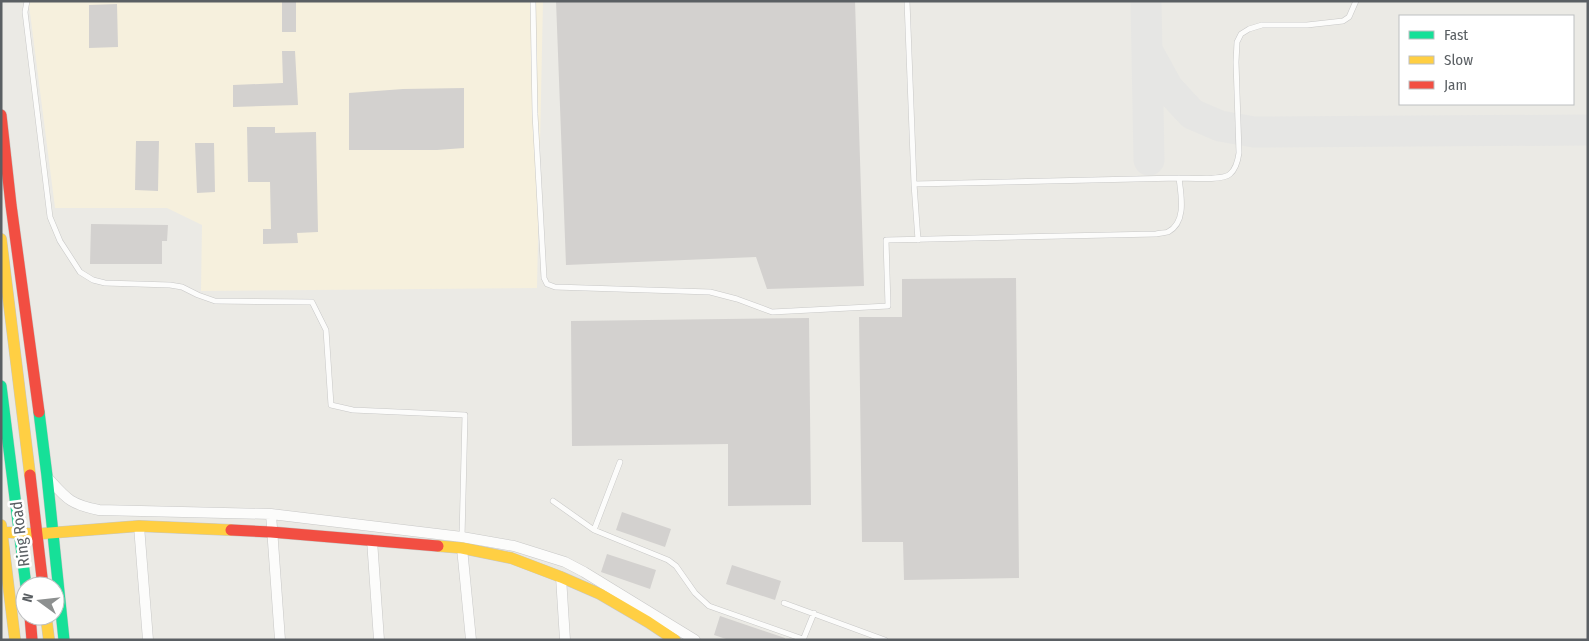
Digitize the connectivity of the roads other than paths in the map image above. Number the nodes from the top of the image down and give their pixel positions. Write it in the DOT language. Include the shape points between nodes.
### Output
graph roads {
  1 [pos="27,1"];
  2 [pos="533,1"];
  3 [pos="907,1"];
  4 [pos="1356,1"];
  5 [pos="1,115"];
  6 [pos="1179,178"];
  7 [pos="914,184"];
  8 [pos="1,239"];
  9 [pos="918,240"];
  10 [pos="1,342"];
  11 [pos="16,363"];
  12 [pos="1,386"];
  13 [pos="620,462"];
  14 [pos="47,476"];
  15 [pos="553,501"];
  16 [pos="271,514"];
  17 [pos="139,526"];
  18 [pos="2,528"];
  19 [pos="594,530"];
  20 [pos="55,532"];
  21 [pos="271,532"];
  22 [pos="20,534"];
  23 [pos="36,534"];
  24 [pos="372,540"];
  25 [pos="462,542"];
  26 [pos="25,576"];
  27 [pos="42,576"];
  28 [pos="561,577"];
  29 [pos="784,603"];
  30 [pos="814,613"];
  31 [pos="31,626"];
  32 [pos="47,626"];
  33 [pos="803,639"];
  34 [pos="15,640"];
  35 [pos="32,640"];
  36 [pos="49,640"];
  37 [pos="64,640"];
  38 [pos="72,640"];
  39 [pos="148,640"];
  40 [pos="280,640"];
  41 [pos="379,640"];
  42 [pos="471,640"];
  43 [pos="565,640"];
  44 [pos="675,640"];
  45 [pos="695,640"];
  46 [pos="885,640"];
  1 -- 25 [label="lane" via="25,12 50,217 60,241 80,272 105,283 182,287 215,301 312,302 326,330 330,405 353,410 465,414"];
  2 -- 9 [label="lane" via="535,114 544,278 547,284 554,287 710,292 772,312 888,306 886,240"];
  3 -- 7 [label="lane"];
  4 -- 6 [label="lane" via="1350,17 1343,21 1307,26 1262,25 1241,34 1237,42 1236,62 1240,153 1237,164 1229,175 1220,178"];
  5 -- 14 [label="main road"];
  6 -- 7 [label="lane"];
  6 -- 9 [label="lane" via="1182,208 1178,223 1168,232"];
  7 -- 9 [label="lane"];
  8 -- 11 [label="main road, Ring Road"];
  10 -- 11 [label="main road"];
  11 -- 23 [label="main road, Ring Road"];
  12 -- 22 [label="main road, Ring Road"];
  13 -- 19 [label="lane"];
  14 -- 16 [label="street" via="66,498 80,506 99,510"];
  14 -- 20 [label="main road"];
  15 -- 19 [label="lane"];
  16 -- 21 [label="street"];
  16 -- 25 [label="street"];
  17 -- 20 [label="main road"];
  17 -- 21 [label="main road"];
  17 -- 39 [label="street"];
  18 -- 22 [label="main road"];
  18 -- 34 [label="main road"];
  19 -- 33 [label="lane" via="668,560 709,606"];
  20 -- 23 [label="main road"];
  20 -- 37 [label="main road"];
  20 -- 38 [label="street"];
  21 -- 24 [label="main road"];
  21 -- 40 [label="street"];
  22 -- 23 [label="main road"];
  22 -- 26 [label="main road, Ring Road"];
  23 -- 27 [label="main road, Ring Road"];
  24 -- 25 [label="main road"];
  24 -- 41 [label="street"];
  25 -- 28 [label="main road"];
  25 -- 42 [label="street"];
  25 -- 45 [label="street" via="514,546 565,562"];
  28 -- 43 [label="street"];
  28 -- 44 [label="main road" via="600,594"];
  29 -- 30 [label="lane"];
  30 -- 33 [label="lane"];
  30 -- 46 [label="lane"];
  31 -- 35 [label="main road"];
  32 -- 36 [label="main road"];
}
